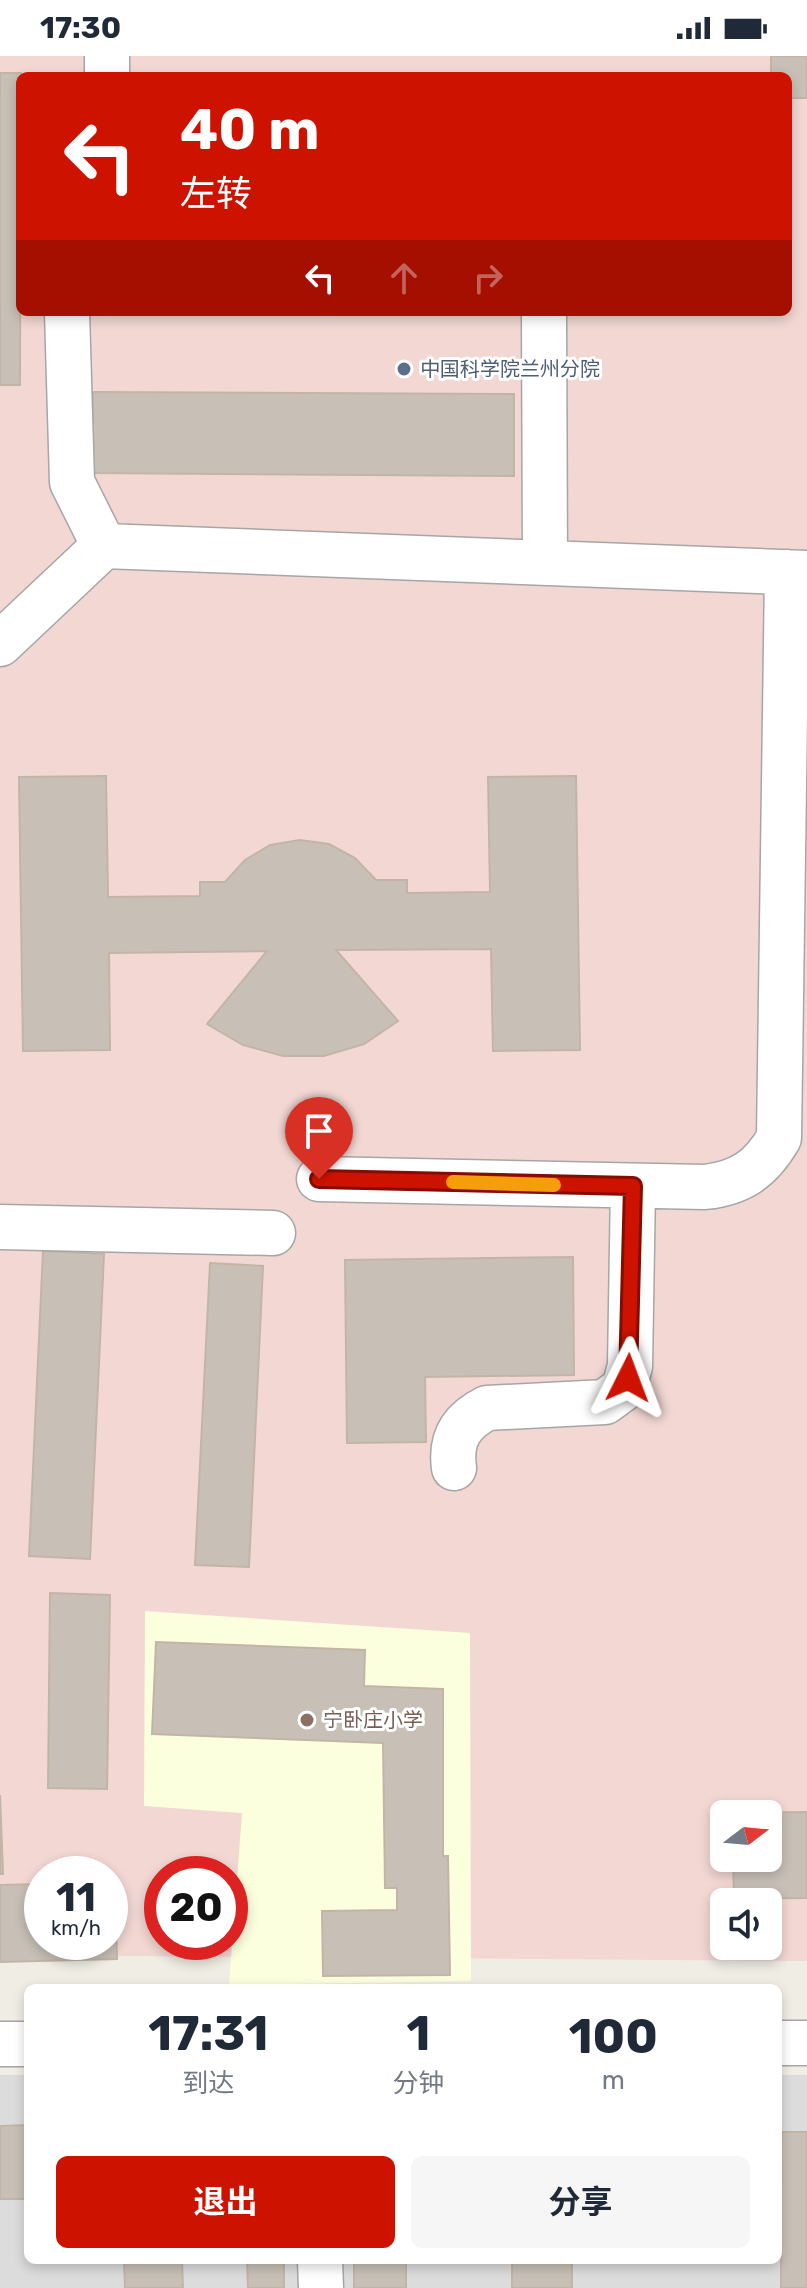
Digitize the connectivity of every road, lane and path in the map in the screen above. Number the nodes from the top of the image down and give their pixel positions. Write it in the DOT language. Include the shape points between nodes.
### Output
graph roads {
  1 [pos="67,316"];
  2 [pos="544,316"];
  3 [pos="104,546"];
  4 [pos="545,563"];
  5 [pos="797,573"];
  6 [pos="0,644"];
  7 [pos="319,1179"];
  8 [pos="633,1186"];
  9 [pos="0,1227"];
  10 [pos="273,1233"];
  11 [pos="454,1468"];
  12 [pos="782,2043"];
  13 [pos="807,2043"];
  14 [pos="0,2044"];
  15 [pos="24,2044"];
  16 [pos="320,2264"];
  17 [pos="321,2288"];
  1 -- 3 [label="street" via="72,482"];
  2 -- 4 [label="street"];
  3 -- 4 [label="street"];
  3 -- 6 [label="street"];
  4 -- 5 [label="street"];
  5 -- 8 [label="street" via="779,1138 758,1167 729,1184"];
  7 -- 8 [label="street"];
  8 -- 11 [label="street" via="630,1366 624,1388 605,1402 487,1408 473,1415 455,1438"];
  9 -- 10 [label="street"];
  12 -- 13 [label="street"];
  14 -- 15 [label="street"];
  16 -- 17 [label="street"];
}
